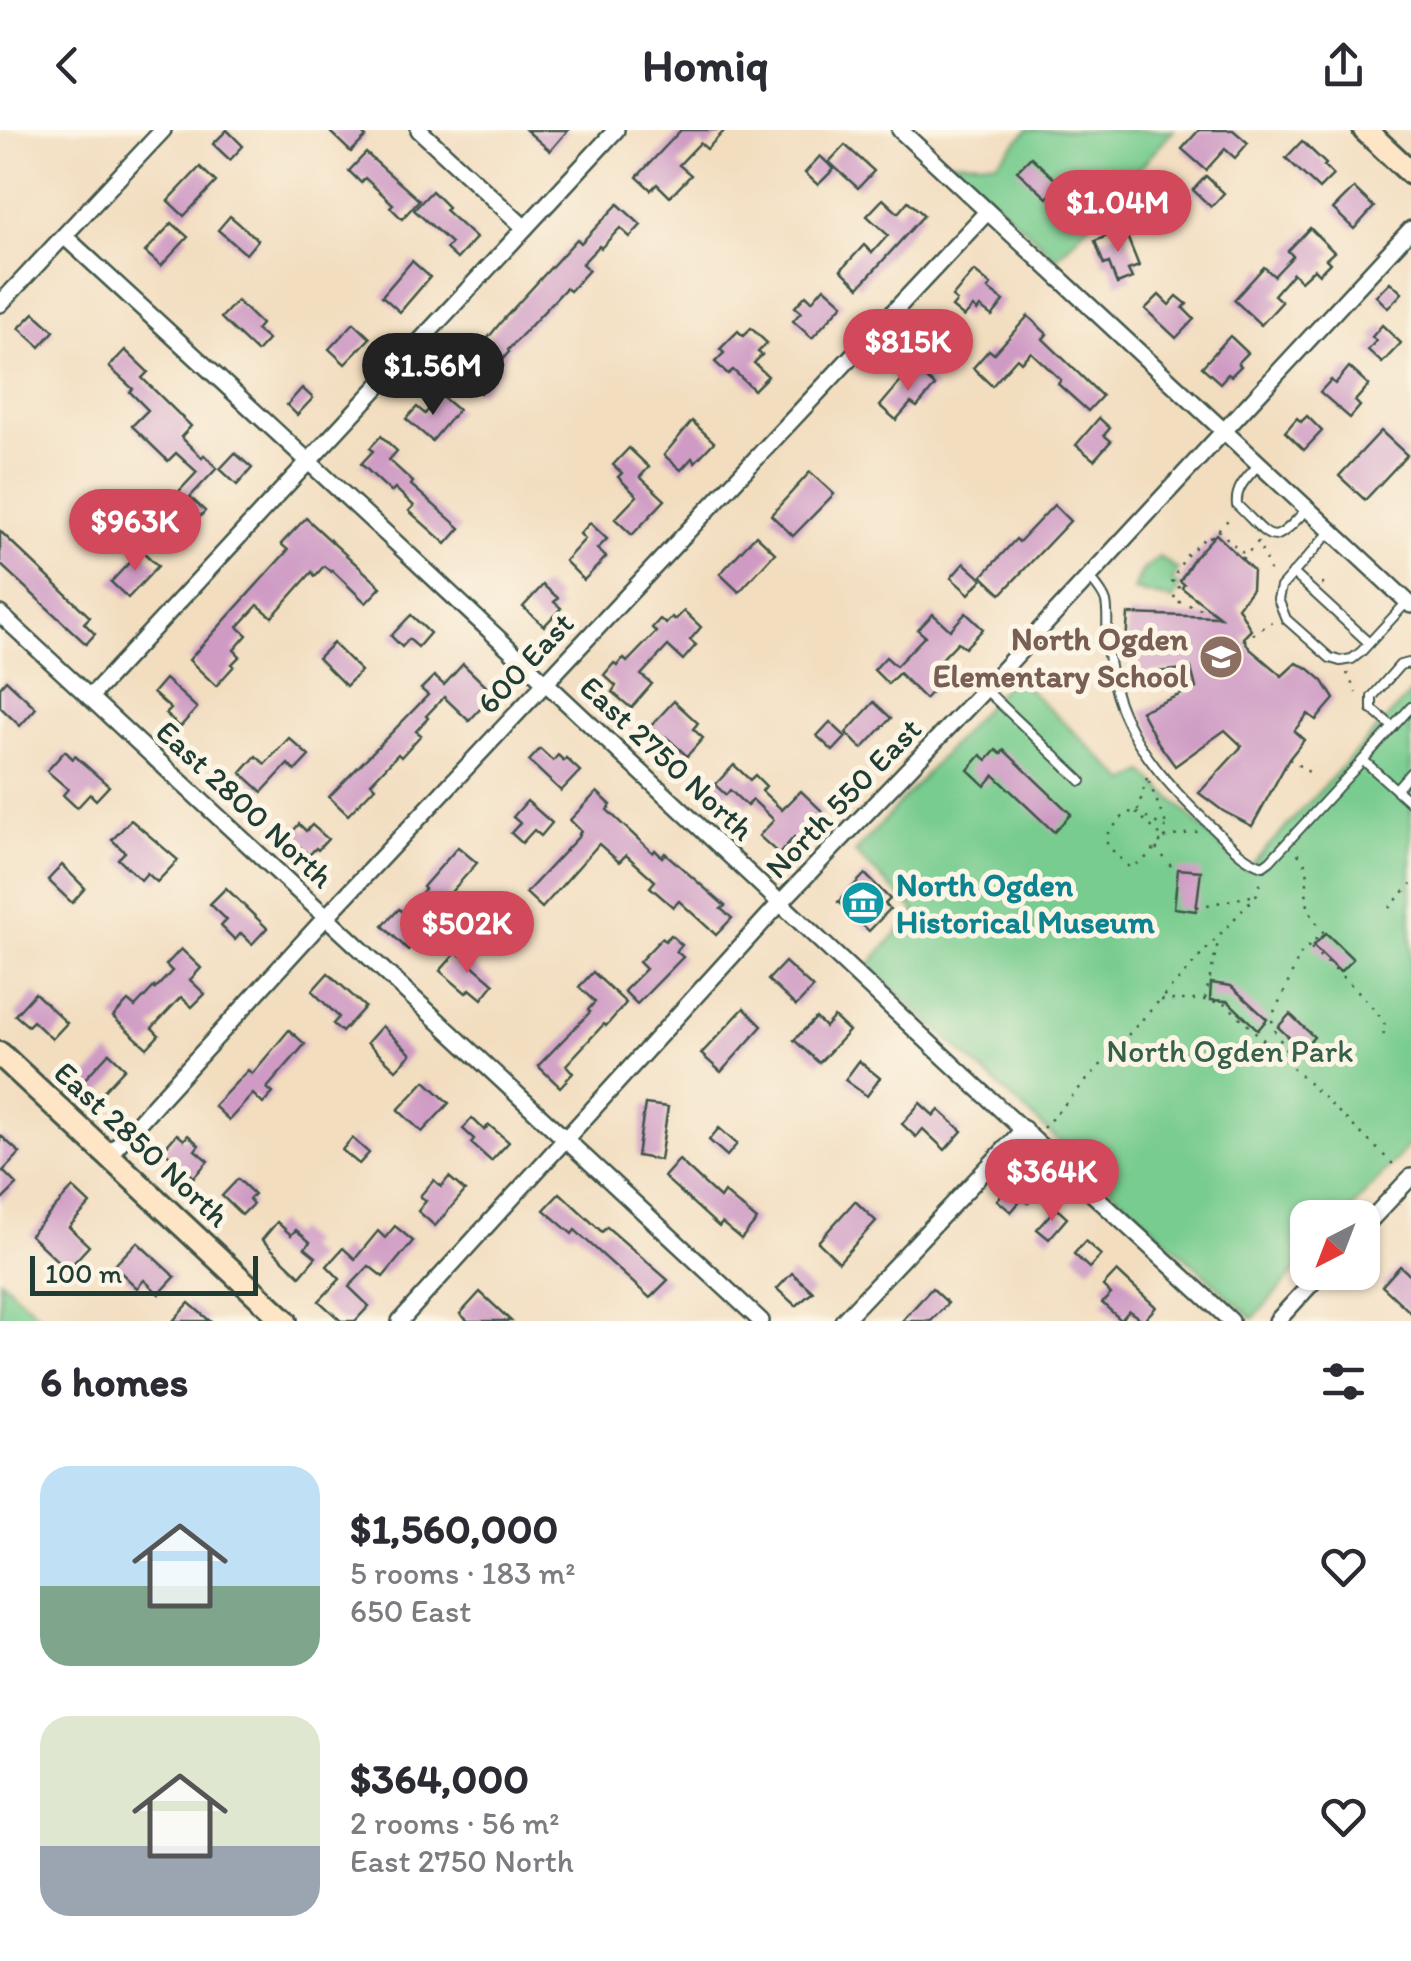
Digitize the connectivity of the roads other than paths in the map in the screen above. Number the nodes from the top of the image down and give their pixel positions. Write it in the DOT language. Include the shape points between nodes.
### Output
graph roads {
  1 [pos="163,130"];
  2 [pos="420,130"];
  3 [pos="616,130"];
  4 [pos="900,130"];
  5 [pos="1365,130"];
  6 [pos="1411,173"];
  7 [pos="987,212"];
  8 [pos="525,228"];
  9 [pos="1411,228"];
  10 [pos="64,236"];
  11 [pos="0,304"];
  12 [pos="1223,430"];
  13 [pos="308,461"];
  14 [pos="1259,464"];
  15 [pos="1308,509"];
  16 [pos="1331,531"];
  17 [pos="1293,574"];
  18 [pos="1088,576"];
  19 [pos="1409,603"];
  20 [pos="0,614"];
  21 [pos="1369,644"];
  22 [pos="1411,664"];
  23 [pos="545,682"];
  24 [pos="985,689"];
  25 [pos="90,697"];
  26 [pos="1411,707"];
  27 [pos="1393,727"];
  28 [pos="1364,760"];
  29 [pos="1411,772"];
  30 [pos="1082,781"];
  31 [pos="1396,789"];
  32 [pos="1411,803"];
  33 [pos="781,902"];
  34 [pos="326,917"];
  35 [pos="0,1054"];
  36 [pos="1024,1130"];
  37 [pos="564,1139"];
  38 [pos="108,1156"];
  39 [pos="1404,1172"];
  40 [pos="1380,1205"];
  41 [pos="1305,1290"];
  42 [pos="278,1319"];
  43 [pos="400,1321"];
  44 [pos="761,1321"];
  45 [pos="842,1321"];
  46 [pos="1230,1321"];
  47 [pos="1277,1321"];
  1 -- 10 [label="street"];
  2 -- 8 [label="street"];
  3 -- 8 [label="street"];
  4 -- 7 [label="street"];
  5 -- 6 [label="street"];
  7 -- 12 [label="street"];
  7 -- 23 [label="street, 600 East"];
  8 -- 13 [label="street"];
  9 -- 12 [label="street, North 550 East"];
  10 -- 11 [label="street"];
  10 -- 13 [label="street, East 2750 North"];
  12 -- 14 [label="street"];
  12 -- 18 [label="street, North 550 East"];
  13 -- 23 [label="street, East 2750 North"];
  13 -- 25 [label="street"];
  14 -- 15 [label="street"];
  14 -- 15 [label="lane" via="1236,496 1236,505 1255,523 1277,537"];
  15 -- 16 [label="street"];
  16 -- 17 [label="lane"];
  16 -- 19 [label="street"];
  17 -- 21 [label="lane"];
  17 -- 21 [label="lane" via="1278,599 1286,619 1330,658 1352,659"];
  18 -- 24 [label="street, North 550 East"];
  18 -- 28 [label="lane" via="1106,604 1116,693 1130,730 1190,807 1253,863 1270,862"];
  19 -- 21 [label="lane"];
  20 -- 25 [label="street, East 2800 North"];
  22 -- 27 [label="lane" via="1400,665 1372,697 1372,708"];
  23 -- 33 [label="street, East 2750 North"];
  23 -- 34 [label="street, 600 East"];
  24 -- 30 [label="lane"];
  24 -- 33 [label="street, North 550 East"];
  25 -- 34 [label="street, East 2800 North"];
  26 -- 27 [label="lane"];
  27 -- 28 [label="lane"];
  28 -- 31 [label="lane"];
  29 -- 31 [label="lane"];
  31 -- 32 [label="lane"];
  33 -- 36 [label="street, East 2750 North"];
  33 -- 37 [label="street, North 550 East"];
  34 -- 37 [label="street, East 2800 North"];
  34 -- 38 [label="street, 600 East"];
  35 -- 38 [label="street, East 2850 North"];
  36 -- 45 [label="street"];
  36 -- 46 [label="street, East 2750 North"];
  37 -- 43 [label="street, North 550 East"];
  37 -- 44 [label="street, East 2800 North"];
  38 -- 42 [label="street, East 2850 North"];
  39 -- 40 [label="street"];
  41 -- 47 [label="street"];
}
